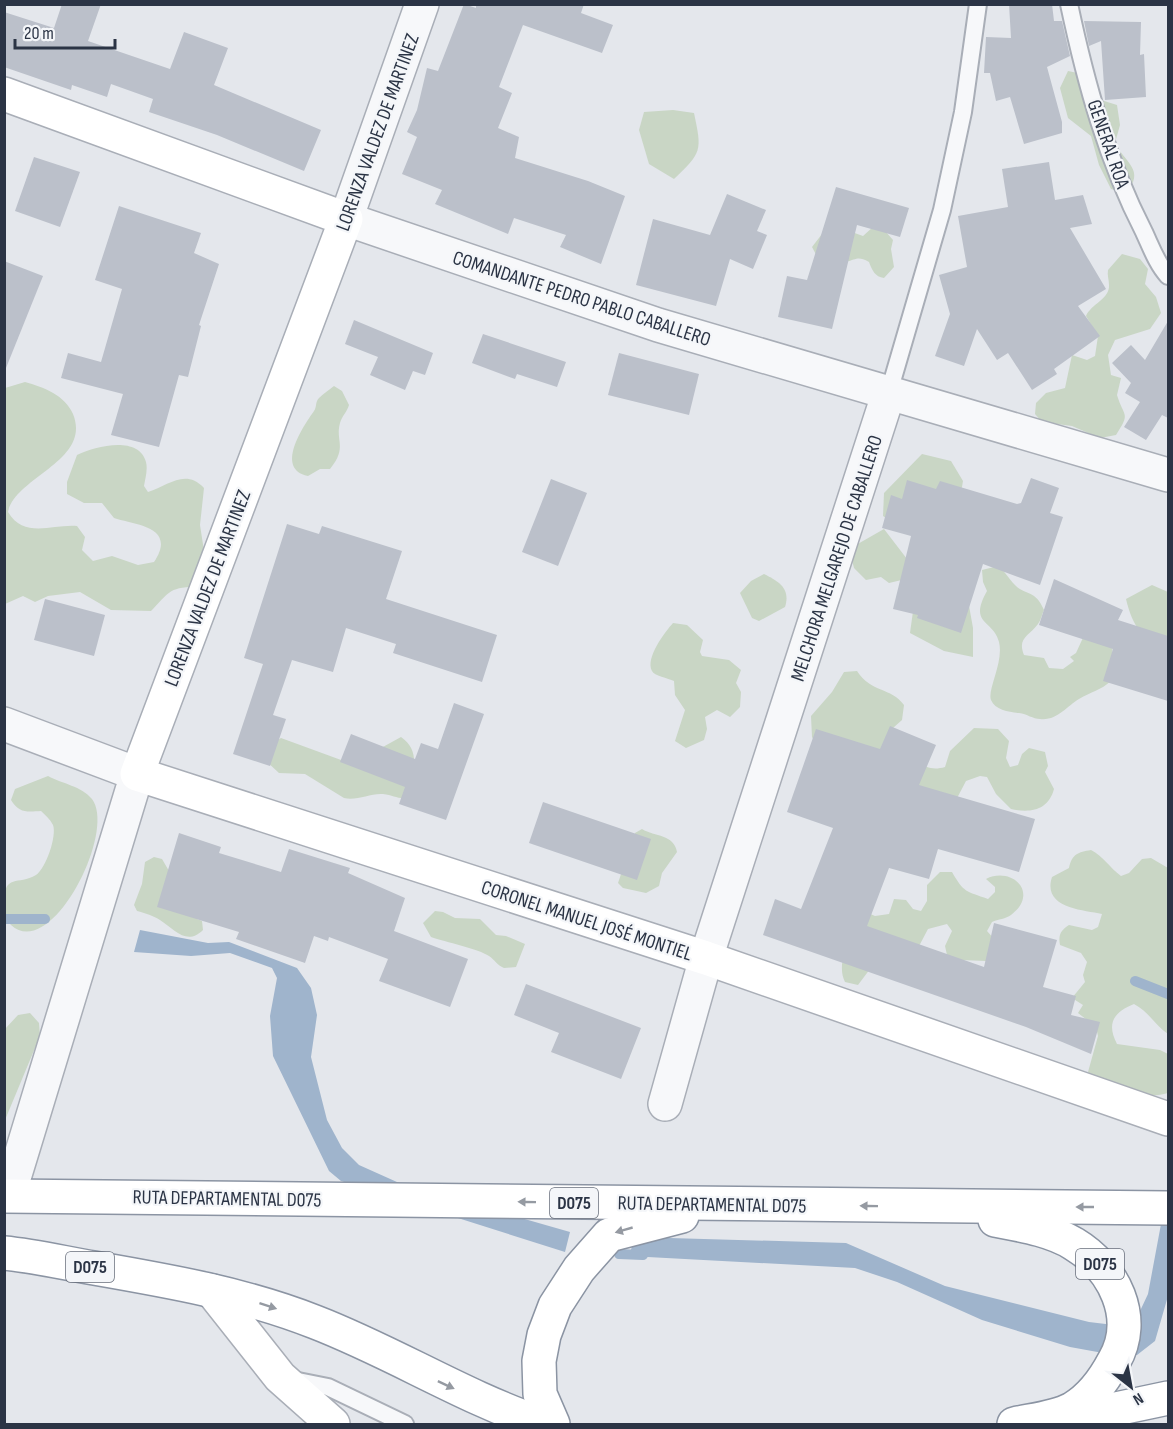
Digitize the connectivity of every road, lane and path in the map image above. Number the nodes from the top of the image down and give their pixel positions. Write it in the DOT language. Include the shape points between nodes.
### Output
graph roads {
  1 [pos="422,4"];
  2 [pos="978,4"];
  3 [pos="1069,4"];
  4 [pos="4,94"];
  5 [pos="346,219"];
  6 [pos="1168,276"];
  7 [pos="889,392"];
  8 [pos="1168,475"];
  9 [pos="4,724"];
  10 [pos="137,774"];
  11 [pos="706,958"];
  12 [pos="665,1104"];
  13 [pos="1168,1119"];
  14 [pos="8,1184"];
  15 [pos="743,1205"];
  16 [pos="917,1207"];
  17 [pos="1156,1208"];
  18 [pos="4,1253"];
  19 [pos="4,1270"];
  20 [pos="176,1282"];
  21 [pos="212,1291"];
  22 [pos="280,1377"];
  23 [pos="1168,1398"];
  24 [pos="333,1425"];
  25 [pos="405,1425"];
  26 [pos="543,1425"];
  27 [pos="553,1425"];
  28 [pos="1014,1425"];
  29 [pos="1044,1425"];
  1 -- 5 [label="street, LORENZA VALDEZ DE MARTINEZ"];
  2 -- 7 [label="lane, MELCHORA MELGAREJO DE CABALLERO" via="963,112 942,210"];
  3 -- 6 [label="lane, GENERAL ROA" via="1106,149"];
  4 -- 5 [label="main road, COMANDANTE PEDRO PABLO CABALLERO"];
  5 -- 7 [label="street, COMANDANTE PEDRO PABLO CABALLERO" via="658,325"];
  5 -- 10 [label="main road, LORENZA VALDEZ DE MARTINEZ"];
  7 -- 8 [label="street, COMANDANTE PEDRO PABLO CABALLERO"];
  7 -- 11 [label="street, MELCHORA MELGAREJO DE CABALLERO"];
  9 -- 10 [label="street, CORONEL MANUEL JOSÉ MONTIEL"];
  10 -- 11 [label="main road, CORONEL MANUEL JOSÉ MONTIEL"];
  10 -- 14 [label="street, LORENZA VALDEZ DE MARTINEZ"];
  11 -- 12 [label="street, MELCHORA MELGAREJO DE CABALLERO"];
  11 -- 13 [label="main road, CORONEL MANUEL JOSÉ MONTIEL"];
  15 -- 14 [label="main road, RUTA DEPARTAMENTAL D075 / D075, one-way" via="166,1195 62,1181"];
  16 -- 15 [label="main road, RUTA DEPARTAMENTAL D075 / D075, one-way"];
  15 -- 27 [label="main road, one-way" via="662,1220 609,1235 579,1269 555,1306 539,1361 540,1394"];
  17 -- 16 [label="main road, RUTA DEPARTAMENTAL D075 / D075, one-way"];
  16 -- 28 [label="main road, D075" via="1026,1226 1073,1243 1099,1263 1116,1286 1124,1311 1123,1341 1102,1382 1071,1410"];
  18 -- 20 [label="main road, D075"];
  19 -- 20 [label="main road, D075"];
  20 -- 21 [label="main road, D075"];
  21 -- 22 [label="main road"];
  21 -- 26 [label="main road, D075, one-way" via="313,1321 500,1410"];
  22 -- 24 [label="main road"];
  22 -- 25 [label="lane" via="328,1387"];
  23 -- 29 [label="main road"];
}
